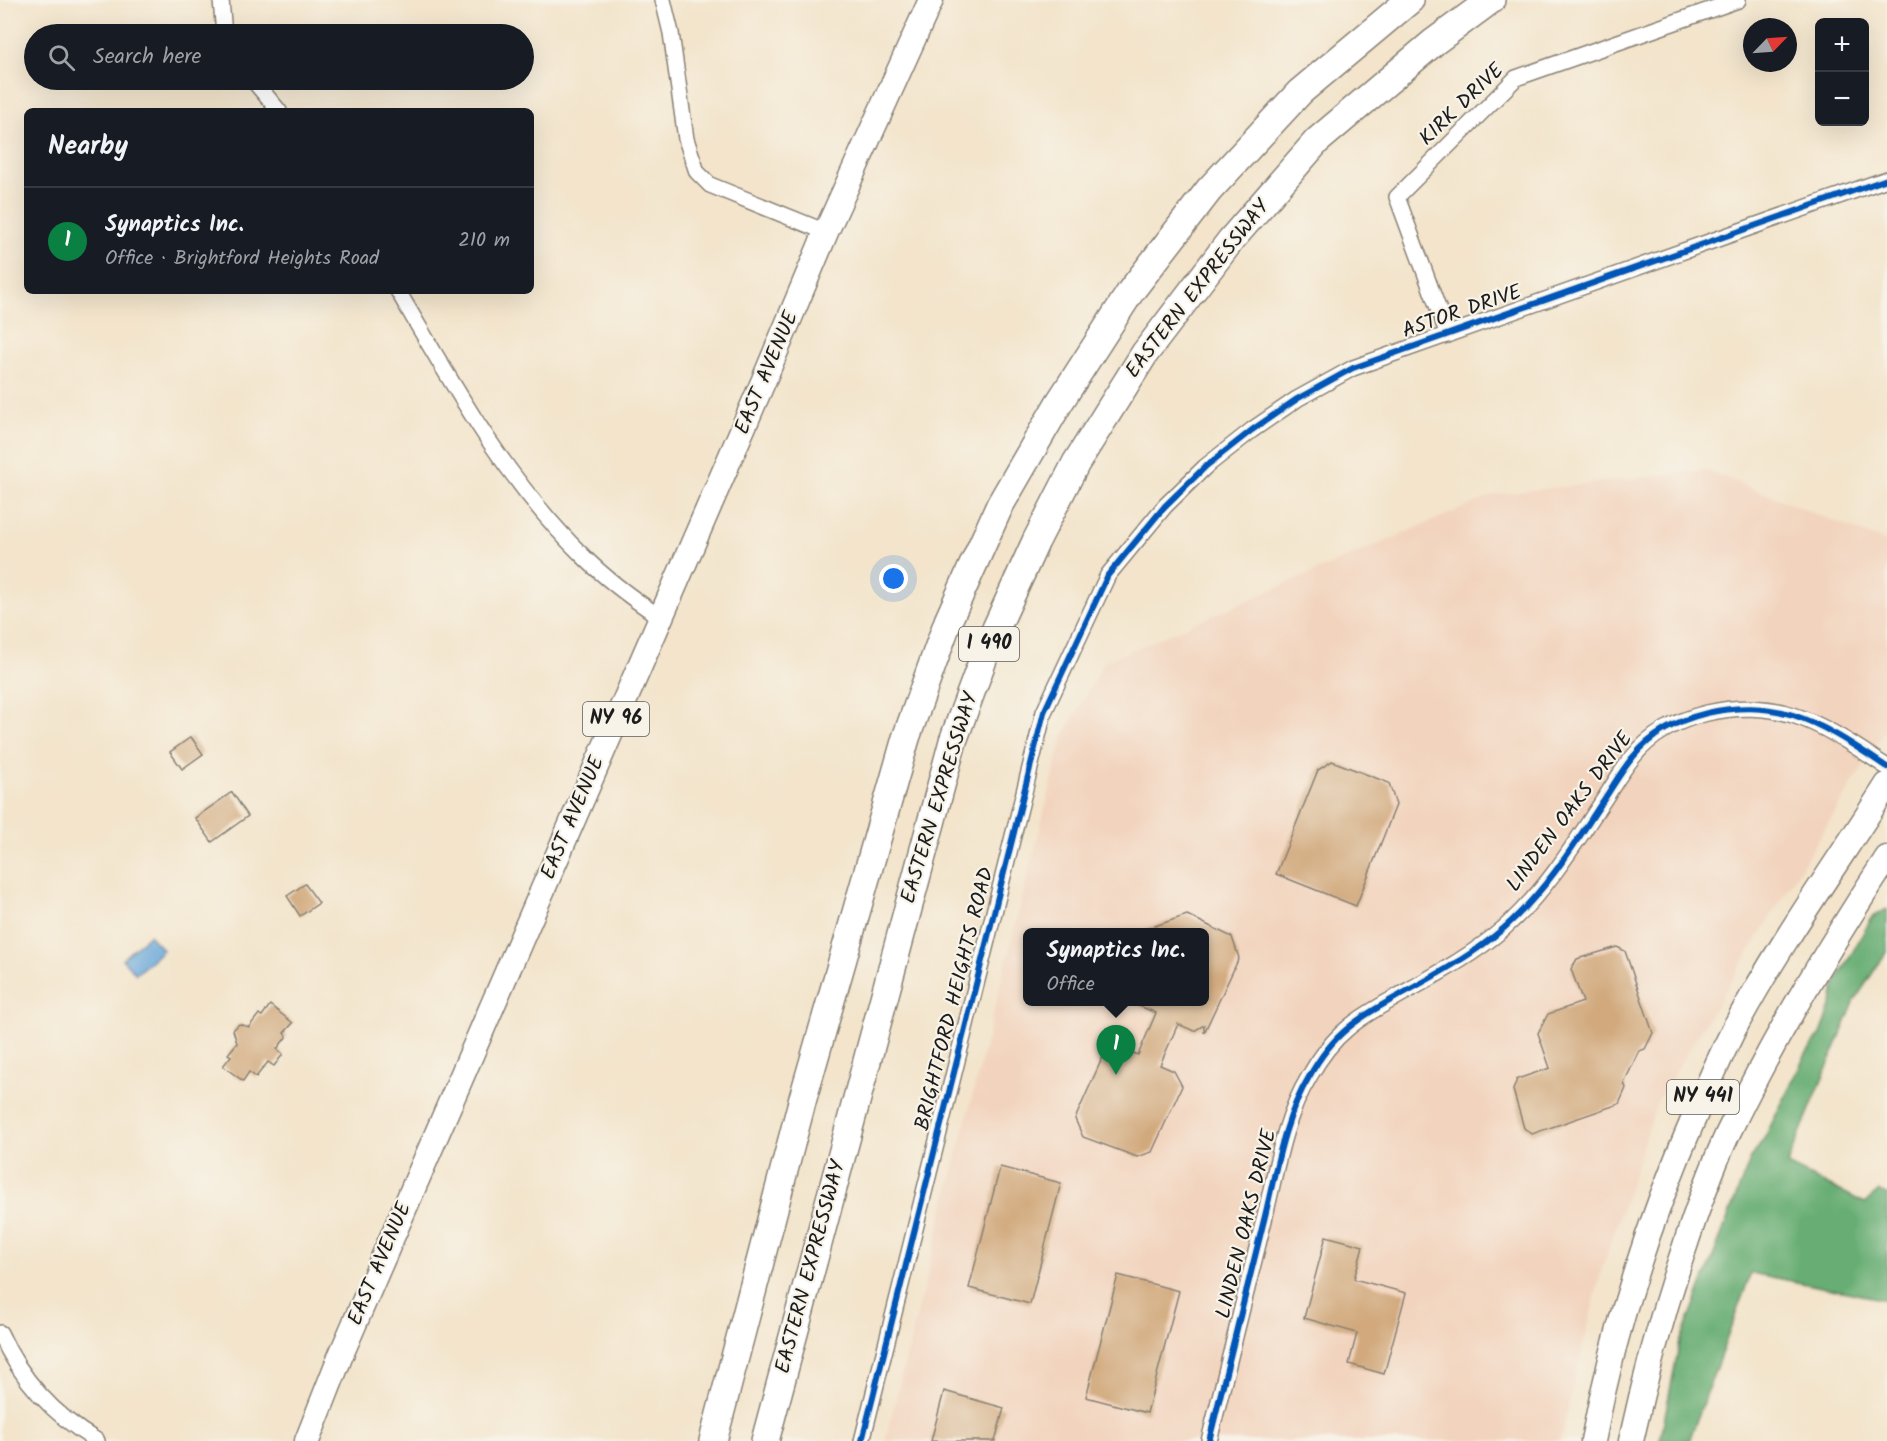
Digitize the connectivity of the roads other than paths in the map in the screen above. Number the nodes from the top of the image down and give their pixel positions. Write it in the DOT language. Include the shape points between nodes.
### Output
graph roads {
  1 [pos="221,0"];
  2 [pos="663,0"];
  3 [pos="931,0"];
  4 [pos="1410,0"];
  5 [pos="1491,0"];
  6 [pos="1738,0"];
  7 [pos="223,24"];
  8 [pos="261,90"];
  9 [pos="276,108"];
  10 [pos="1887,179"];
  11 [pos="826,232"];
  12 [pos="400,294"];
  13 [pos="1448,335"];
  14 [pos="1108,575"];
  15 [pos="660,617"];
  16 [pos="1887,767"];
  17 [pos="1887,785"];
  18 [pos="1887,858"];
  19 [pos="1,1338"];
  20 [pos="97,1441"];
  21 [pos="307,1441"];
  22 [pos="713,1441"];
  23 [pos="765,1441"];
  24 [pos="862,1441"];
  25 [pos="1209,1441"];
  26 [pos="1593,1441"];
  27 [pos="1631,1441"];
  1 -- 7 [label="street"];
  2 -- 11 [label="street" via="686,140 697,172 710,185"];
  3 -- 11 [label="main road, EAST AVENUE / NY 96"];
  4 -- 22 [label="highway, I 490" via="1300,92 1209,190 1131,291 1000,505 948,621 906,738 803,1098"];
  5 -- 23 [label="highway, EASTERN EXPRESSWAY / I 490" via="1434,42 1317,141 1232,240 1145,352 1076,463 1036,541 988,646 953,741"];
  6 -- 13 [label="street, KIRK DRIVE" via="1516,78 1397,197"];
  8 -- 9 [label="street"];
  10 -- 13 [label="street, ASTOR DRIVE"];
  11 -- 15 [label="main road, EAST AVENUE / NY 96"];
  12 -- 15 [label="street" via="499,456 541,511 624,593"];
  13 -- 14 [label="street, ASTOR DRIVE" via="1353,368 1252,430 1205,467 1165,506"];
  14 -- 24 [label="street, BRIGHTFORD HEIGHTS ROAD" via="1044,712"];
  15 -- 21 [label="main road, EAST AVENUE / NY 96"];
  16 -- 25 [label="street, LINDEN OAKS DRIVE" via="1821,727 1792,715 1741,709 1682,720 1658,733 1634,754 1559,866 1507,925 1489,941 1347,1029 1324,1053 1308,1078 1286,1131"];
  17 -- 26 [label="main road, NY 441" via="1771,963 1708,1085 1648,1234"];
  18 -- 27 [label="main road, NY 441" via="1785,1021 1728,1134 1702,1195 1659,1327"];
  19 -- 20 [label="street" via="38,1394"];
}
